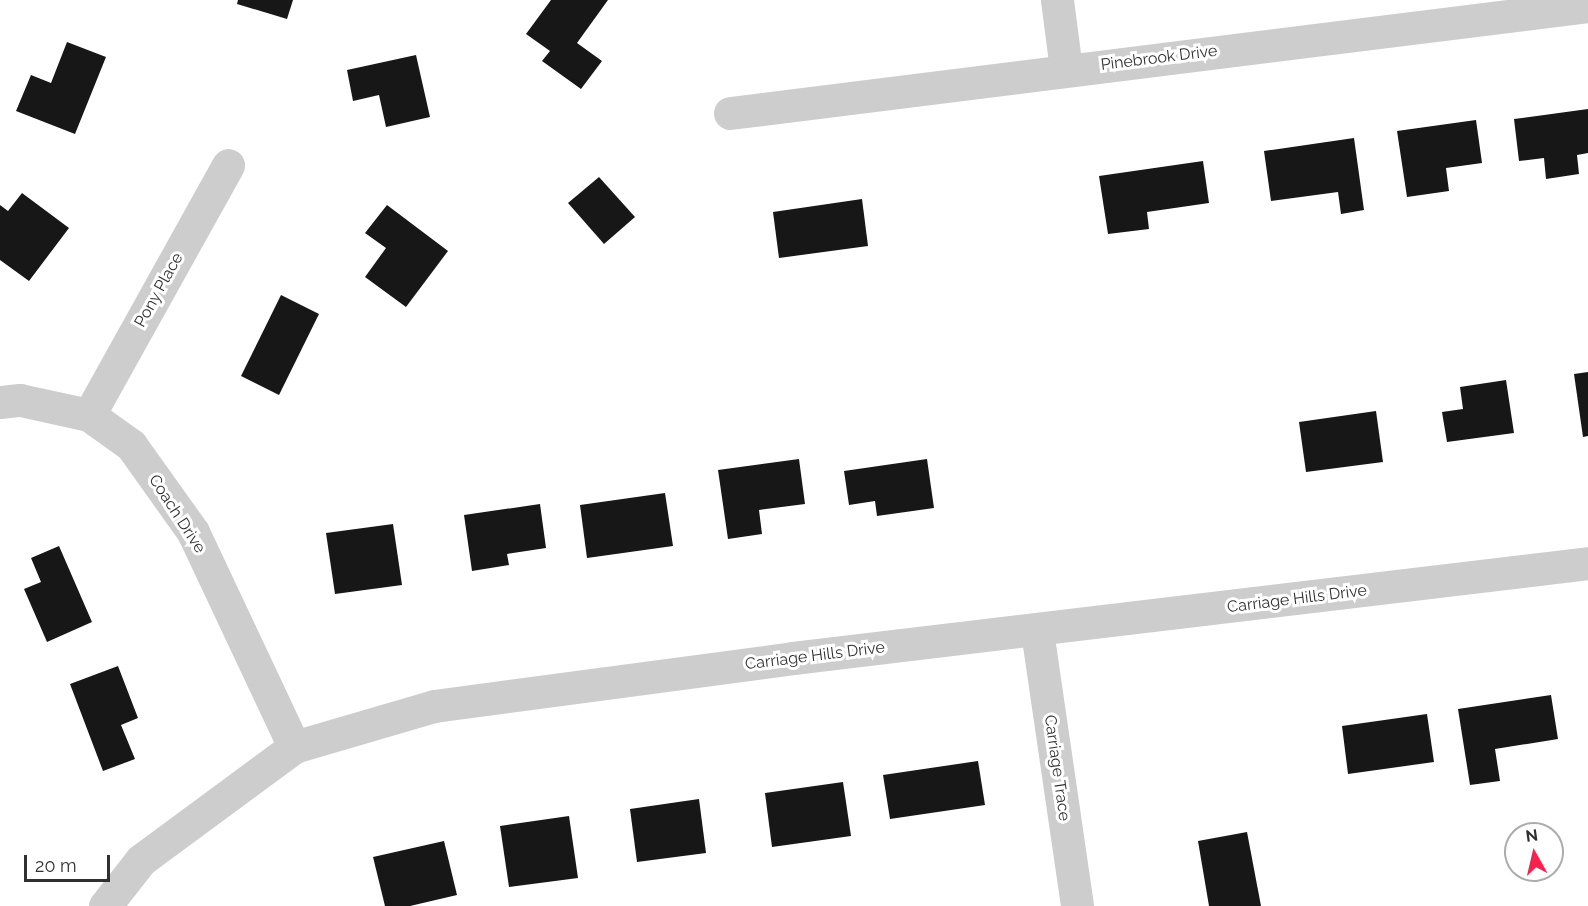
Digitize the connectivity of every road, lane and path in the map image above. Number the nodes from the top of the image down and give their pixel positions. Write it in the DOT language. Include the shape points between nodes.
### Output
graph roads {
  1 [pos="1057,0"];
  2 [pos="1588,6"];
  3 [pos="1066,69"];
  4 [pos="730,113"];
  5 [pos="228,165"];
  6 [pos="0,402"];
  7 [pos="89,415"];
  8 [pos="1588,563"];
  9 [pos="1037,631"];
  10 [pos="294,747"];
  11 [pos="105,906"];
  12 [pos="1077,906"];
  1 -- 3 [label="street"];
  2 -- 3 [label="street, Pinebrook Drive"];
  3 -- 4 [label="street, Pinebrook Drive"];
  5 -- 7 [label="street, Pony Place"];
  6 -- 7 [label="street, Coach Drive" via="20,400"];
  7 -- 10 [label="street, Coach Drive" via="131,445 193,532"];
  8 -- 9 [label="street, Carriage Hills Drive"];
  9 -- 10 [label="street, Carriage Hills Drive" via="793,658 434,706"];
  9 -- 12 [label="street, Carriage Trace"];
  10 -- 11 [label="street, Carriage Hills Drive" via="141,860"];
}
